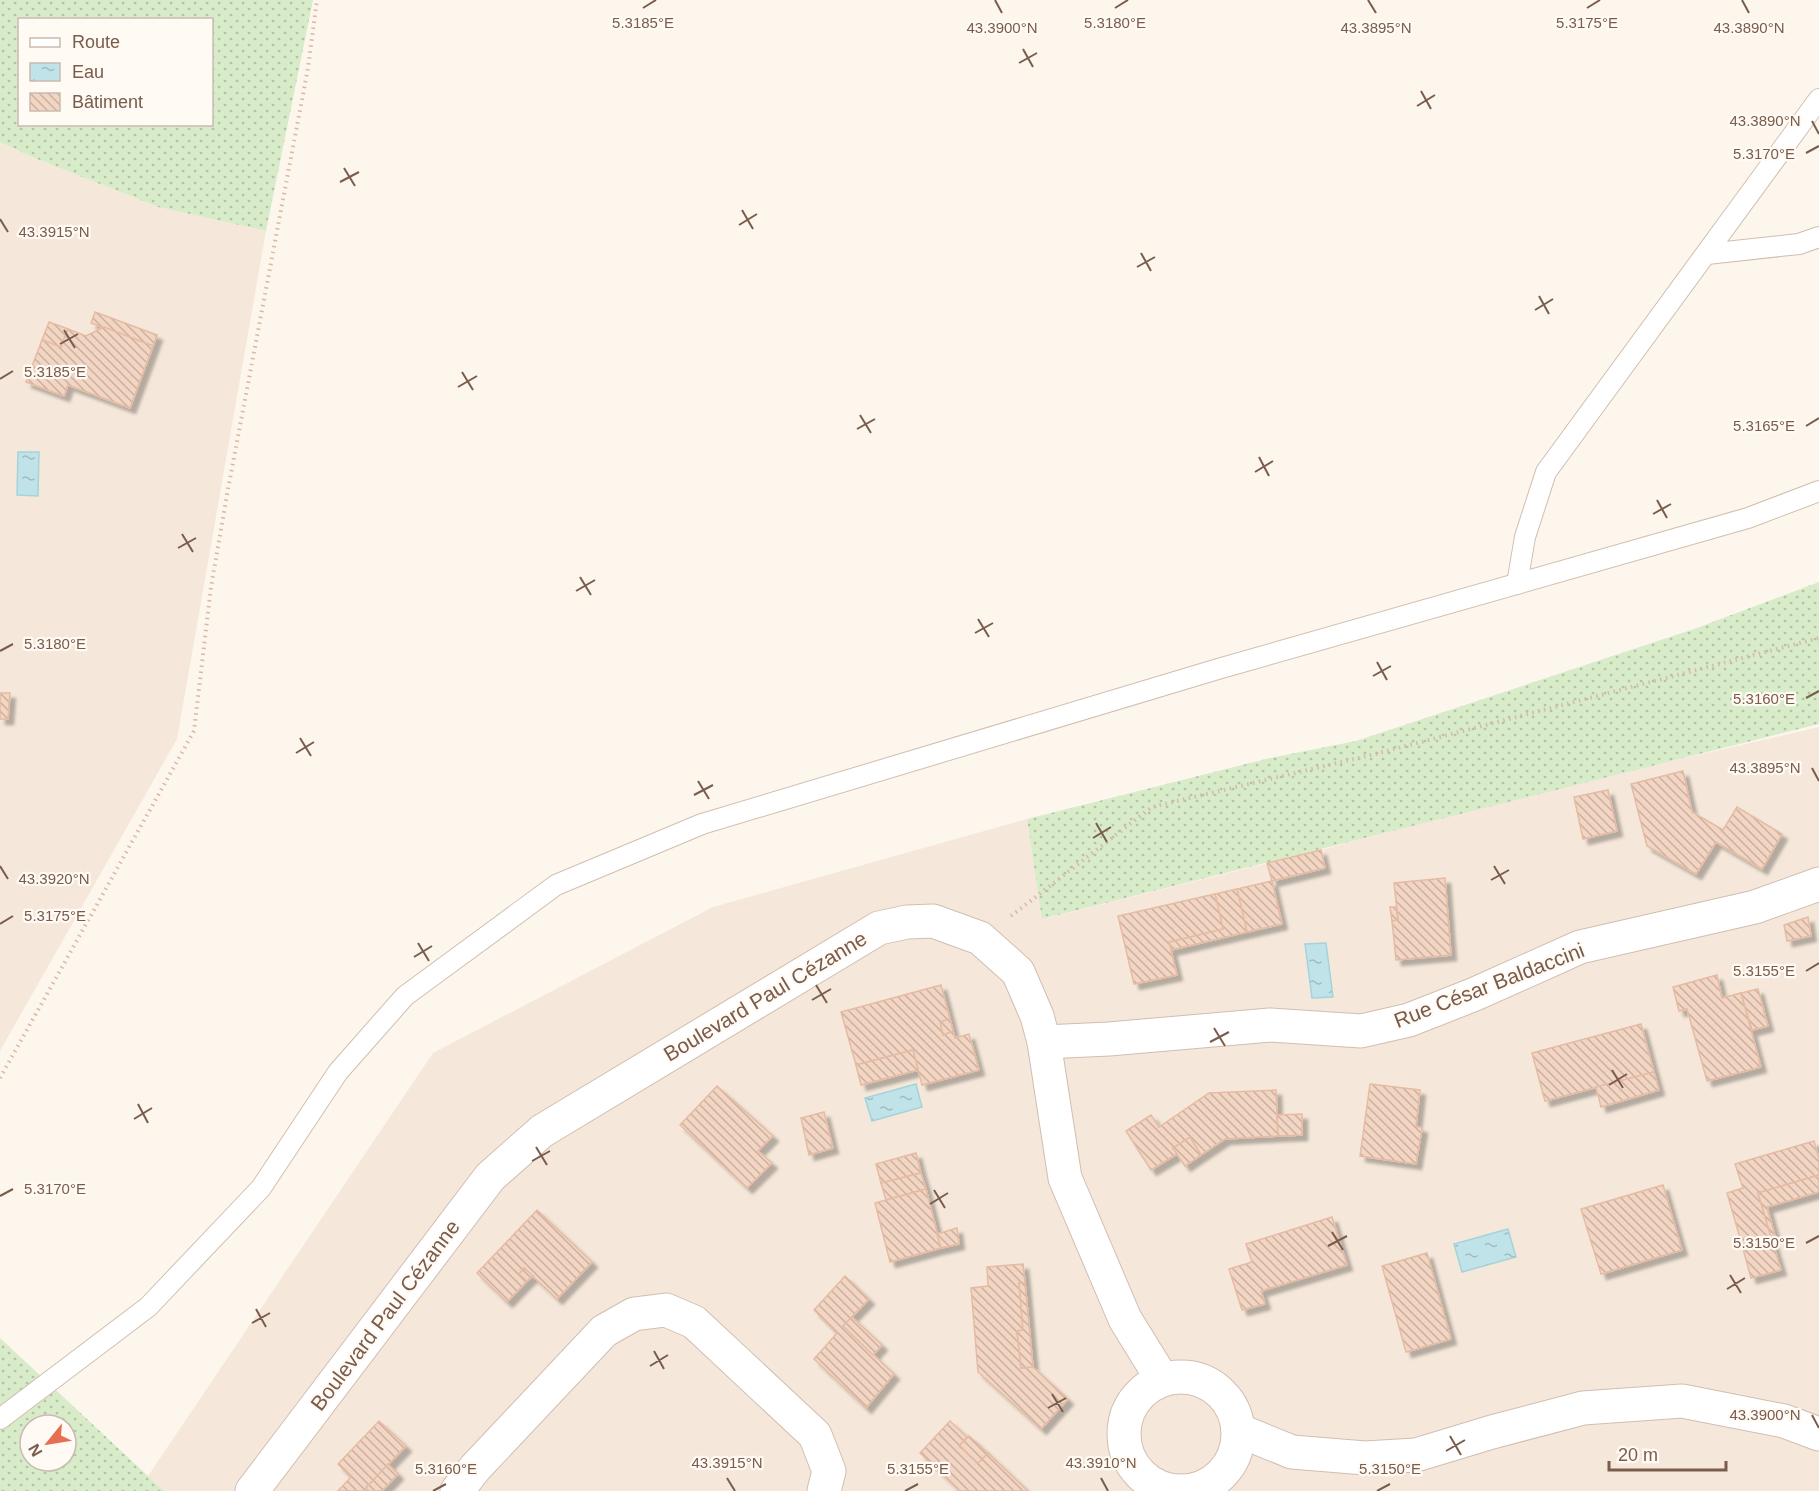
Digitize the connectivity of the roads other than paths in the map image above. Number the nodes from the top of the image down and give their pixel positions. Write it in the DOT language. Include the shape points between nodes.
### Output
graph roads {
  1 [pos="1819,99"];
  2 [pos="1819,237"];
  3 [pos="1707,254"];
  4 [pos="1819,491"];
  5 [pos="1517,584"];
  6 [pos="1819,884"];
  7 [pos="1044,1041"];
  8 [pos="1162,1379"];
  9 [pos="0,1419"];
  10 [pos="1238,1430"];
  11 [pos="1819,1434"];
  12 [pos="1129,1481"];
  13 [pos="252,1491"];
  14 [pos="458,1491"];
  15 [pos="824,1491"];
  1 -- 3 [label="lane"];
  2 -- 3 [label="lane" via="1799,244"];
  3 -- 5 [label="lane" via="1546,472 1526,537"];
  4 -- 5 [label="lane" via="1749,518"];
  5 -- 9 [label="lane" via="702,824 556,885 405,996 338,1072 261,1188 148,1307"];
  6 -- 7 [label="street, Rue César Baldaccini" via="1755,907 1580,947 1409,1020 1361,1031 1270,1025"];
  7 -- 8 [label="street, Boulevard Paul Cézanne" via="1065,1178 1125,1319"];
  7 -- 13 [label="street, Boulevard Paul Cézanne" via="1018,972 980,938 933,921 879,928 542,1131 490,1177"];
  8 -- 10 [label="street" via="1193,1377 1214,1387 1228,1401"];
  8 -- 12 [label="street" via="1145,1388 1127,1412 1123,1431"];
  10 -- 11 [label="street" via="1292,1452 1365,1458 1416,1455 1583,1408 1682,1401 1784,1421"];
  10 -- 12 [label="street" via="1235,1453 1225,1470 1209,1484 1172,1490"];
  14 -- 15 [label="street" via="475,1468 604,1332 634,1314 666,1311 694,1322 814,1435 829,1471"];
}
